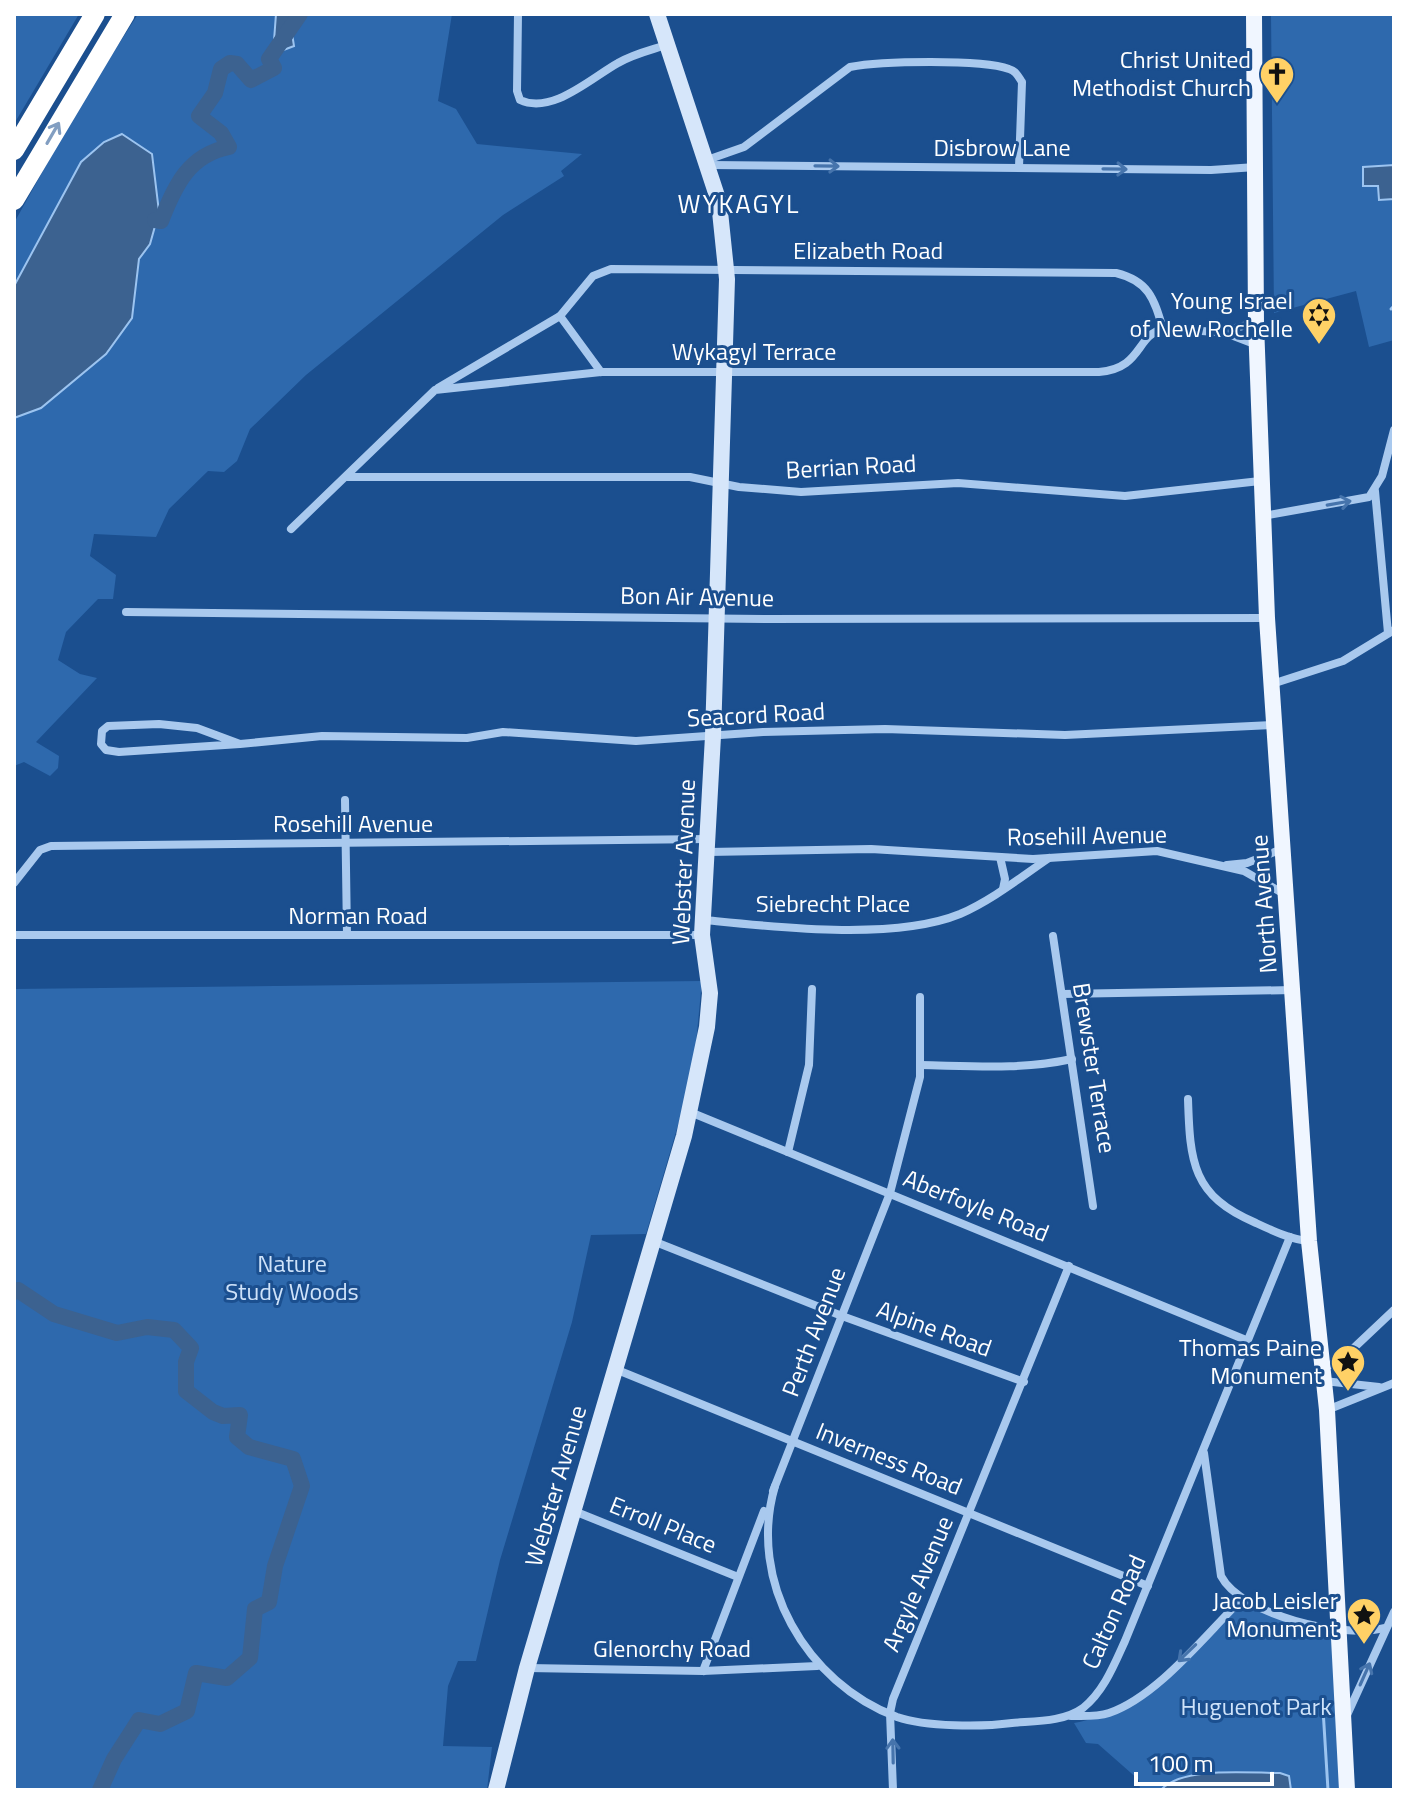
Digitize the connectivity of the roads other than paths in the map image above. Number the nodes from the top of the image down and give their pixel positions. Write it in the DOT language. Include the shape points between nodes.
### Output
graph roads {
  1 [pos="95,14"];
  2 [pos="125,14"];
  3 [pos="518,14"];
  4 [pos="657,14"];
  5 [pos="1254,14"];
  6 [pos="667,44"];
  7 [pos="744,147"];
  8 [pos="14,150"];
  9 [pos="708,163"];
  10 [pos="749,163"];
  11 [pos="1019,167"];
  12 [pos="1256,167"];
  13 [pos="14,200"];
  14 [pos="727,271"];
  15 [pos="560,316"];
  16 [pos="1256,324"];
  17 [pos="1163,329"];
  18 [pos="1222,332"];
  19 [pos="1257,345"];
  20 [pos="601,372"];
  21 [pos="723,372"];
  22 [pos="435,390"];
  23 [pos="1394,430"];
  24 [pos="347,477"];
  25 [pos="1260,481"];
  26 [pos="720,483"];
  27 [pos="1375,491"];
  28 [pos="1262,517"];
  29 [pos="291,529"];
  30 [pos="126,612"];
  31 [pos="716,618"];
  32 [pos="1267,618"];
  33 [pos="1391,631"];
  34 [pos="1272,684"];
  35 [pos="1275,724"];
  36 [pos="713,736"];
  37 [pos="240,744"];
  38 [pos="345,800"];
  39 [pos="346,843"];
  40 [pos="708,845"];
  41 [pos="1284,849"];
  42 [pos="1000,857"];
  43 [pos="1049,857"];
  44 [pos="1226,865"];
  45 [pos="14,883"];
  46 [pos="1003,889"];
  47 [pos="1286,895"];
  48 [pos="703,928"];
  49 [pos="14,935"];
  50 [pos="347,935"];
  51 [pos="1053,936"];
  52 [pos="812,989"];
  53 [pos="1294,990"];
  54 [pos="1062,994"];
  55 [pos="920,997"];
  56 [pos="1072,1059"];
  57 [pos="921,1065"];
  58 [pos="1188,1099"];
  59 [pos="690,1112"];
  60 [pos="788,1152"];
  61 [pos="890,1193"];
  62 [pos="1093,1206"];
  63 [pos="1290,1237"];
  64 [pos="652,1241"];
  65 [pos="1309,1241"];
  66 [pos="1069,1266"];
  67 [pos="1394,1310"];
  68 [pos="842,1316"];
  69 [pos="1246,1340"];
  70 [pos="615,1369"];
  71 [pos="1323,1374"];
  72 [pos="1024,1382"];
  73 [pos="1394,1383"];
  74 [pos="1380,1387"];
  75 [pos="1327,1410"];
  76 [pos="792,1442"];
  77 [pos="1204,1452"];
  78 [pos="775,1486"];
  79 [pos="573,1511"];
  80 [pos="970,1513"];
  81 [pos="738,1577"];
  82 [pos="1148,1586"];
  83 [pos="1242,1599"];
  84 [pos="1394,1612"];
  85 [pos="1384,1628"];
  86 [pos="1340,1631"];
  87 [pos="817,1666"];
  88 [pos="527,1668"];
  89 [pos="703,1671"];
  90 [pos="890,1713"];
  91 [pos="1063,1717"];
  92 [pos="1345,1719"];
  93 [pos="496,1790"];
  94 [pos="893,1790"];
  95 [pos="1347,1790"];
  1 -- 8 [label="highway"];
  13 -- 2 [label="highway, one-way"];
  3 -- 6 [label="street" via="517,91 520,100 535,104"];
  4 -- 6 [label="street, Webster Avenue"];
  5 -- 12 [label="main road, North Avenue"];
  6 -- 9 [label="street, Webster Avenue"];
  7 -- 9 [label="street"];
  7 -- 10 [label="street"];
  7 -- 11 [label="street" via="850,67 1005,67 1022,82"];
  9 -- 10 [label="street, Disbrow Lane"];
  9 -- 14 [label="street, Webster Avenue"];
  10 -- 11 [label="street, Disbrow Lane, one-way"];
  11 -- 12 [label="street, Disbrow Lane, one-way"];
  12 -- 16 [label="main road, North Avenue"];
  14 -- 15 [label="street, Elizabeth Road" via="601,271"];
  14 -- 17 [label="street, Elizabeth Road" via="1116,273 1148,288"];
  14 -- 21 [label="street, Webster Avenue"];
  15 -- 20 [label="street"];
  15 -- 22 [label="street, Elizabeth Road"];
  16 -- 18 [label="street"];
  16 -- 19 [label="main road, North Avenue"];
  17 -- 18 [label="street"];
  17 -- 21 [label="street, Wykagyl Terrace" via="1131,363 1115,370"];
  18 -- 19 [label="street"];
  19 -- 25 [label="main road, North Avenue"];
  20 -- 21 [label="street, Wykagyl Terrace"];
  20 -- 22 [label="street, Wykagyl Terrace"];
  21 -- 26 [label="street, Webster Avenue"];
  22 -- 24 [label="street"];
  23 -- 27 [label="street"];
  24 -- 26 [label="street, Berrian Road" via="690,477"];
  24 -- 29 [label="street"];
  25 -- 26 [label="street, Berrian Road" via="1125,496 958,483 801,492"];
  25 -- 28 [label="main road, North Avenue"];
  26 -- 31 [label="street, Webster Avenue"];
  28 -- 27 [label="street, one-way" via="1363,499"];
  27 -- 33 [label="street"];
  28 -- 32 [label="main road, North Avenue"];
  30 -- 31 [label="street, Bon Air Avenue"];
  31 -- 32 [label="street, Bon Air Avenue"];
  31 -- 36 [label="street, Webster Avenue"];
  32 -- 34 [label="main road, North Avenue"];
  33 -- 34 [label="street" via="1343,661"];
  34 -- 35 [label="main road, North Avenue"];
  35 -- 36 [label="street, Seacord Road" via="1065,735 885,729"];
  35 -- 41 [label="main road, North Avenue"];
  36 -- 37 [label="street, Seacord Road" via="636,741 503,732 467,738 322,736"];
  36 -- 40 [label="street, Webster Avenue"];
  37 -- 37 [label="street, Seacord Road" via="197,728 144,723 108,726 101,740 106,750 119,752"];
  38 -- 39 [label="street"];
  39 -- 40 [label="street, Rosehill Avenue"];
  39 -- 45 [label="street, Rosehill Avenue" via="51,846 40,850"];
  39 -- 50 [label="street"];
  40 -- 42 [label="street, Rosehill Avenue"];
  40 -- 48 [label="street, Webster Avenue"];
  41 -- 44 [label="street, Rosehill Avenue"];
  41 -- 47 [label="main road, North Avenue"];
  42 -- 43 [label="street, Rosehill Avenue"];
  42 -- 46 [label="street"];
  43 -- 44 [label="street, Rosehill Avenue" via="1157,851"];
  43 -- 46 [label="street, Siebrecht Place"];
  44 -- 47 [label="street, Rosehill Avenue"];
  46 -- 48 [label="street, Siebrecht Place" via="960,914 921,925"];
  47 -- 53 [label="main road, North Avenue"];
  48 -- 50 [label="street, Norman Road"];
  48 -- 59 [label="street, Webster Avenue" via="710,993"];
  49 -- 50 [label="street, Norman Road"];
  51 -- 54 [label="street, Brewster Terrace"];
  52 -- 60 [label="street" via="809,1065"];
  53 -- 54 [label="street"];
  53 -- 65 [label="main road, North Avenue"];
  54 -- 56 [label="street, Brewster Terrace"];
  55 -- 57 [label="street, Perth Avenue"];
  56 -- 57 [label="street" via="1002,1067"];
  56 -- 62 [label="street, Brewster Terrace"];
  57 -- 61 [label="street, Perth Avenue"];
  58 -- 63 [label="street" via="1189,1152 1205,1189 1236,1215"];
  59 -- 60 [label="street, Aberfoyle Road"];
  59 -- 64 [label="street, Webster Avenue"];
  60 -- 61 [label="street, Aberfoyle Road"];
  61 -- 66 [label="street, Aberfoyle Road"];
  61 -- 68 [label="street, Perth Avenue"];
  63 -- 65 [label="street"];
  63 -- 69 [label="street, Calton Road"];
  64 -- 68 [label="street, Alpine Road"];
  64 -- 70 [label="street, Webster Avenue"];
  65 -- 71 [label="main road, North Avenue"];
  66 -- 69 [label="street, Aberfoyle Road"];
  66 -- 72 [label="street, Argyle Avenue"];
  67 -- 71 [label="street"];
  68 -- 72 [label="street, Alpine Road"];
  68 -- 76 [label="street, Perth Avenue"];
  69 -- 77 [label="street, Calton Road"];
  70 -- 76 [label="street, Inverness Road"];
  70 -- 79 [label="street, Webster Avenue"];
  71 -- 74 [label="street"];
  71 -- 75 [label="main road, North Avenue"];
  72 -- 80 [label="street, Argyle Avenue"];
  73 -- 74 [label="street"];
  74 -- 75 [label="street"];
  75 -- 86 [label="main road, North Avenue"];
  76 -- 78 [label="street, Perth Avenue"];
  76 -- 80 [label="street, Inverness Road"];
  77 -- 82 [label="street, Calton Road"];
  77 -- 83 [label="street" via="1221,1576"];
  78 -- 81 [label="street, Perth Avenue"];
  78 -- 87 [label="street, Calton Road" via="766,1539 773,1578 786,1613"];
  79 -- 81 [label="street, Erroll Place"];
  79 -- 88 [label="street, Webster Avenue"];
  80 -- 82 [label="street, Inverness Road"];
  80 -- 90 [label="street, Argyle Avenue"];
  81 -- 89 [label="street, Perth Avenue"];
  82 -- 91 [label="street, Calton Road" via="1107,1680 1082,1709"];
  83 -- 86 [label="street"];
  83 -- 91 [label="street, one-way" via="1133,1701 1100,1715"];
  84 -- 85 [label="street"];
  85 -- 86 [label="street"];
  92 -- 85 [label="street, one-way"];
  86 -- 92 [label="main road, North Avenue"];
  87 -- 89 [label="street, Glenorchy Road"];
  87 -- 90 [label="street, Calton Road"];
  88 -- 89 [label="street, Glenorchy Road"];
  88 -- 93 [label="street, Webster Avenue"];
  90 -- 91 [label="street, Calton Road" via="912,1720 992,1726"];
  94 -- 90 [label="street, Argyle Avenue, one-way"];
  92 -- 95 [label="main road, North Avenue"];
}
